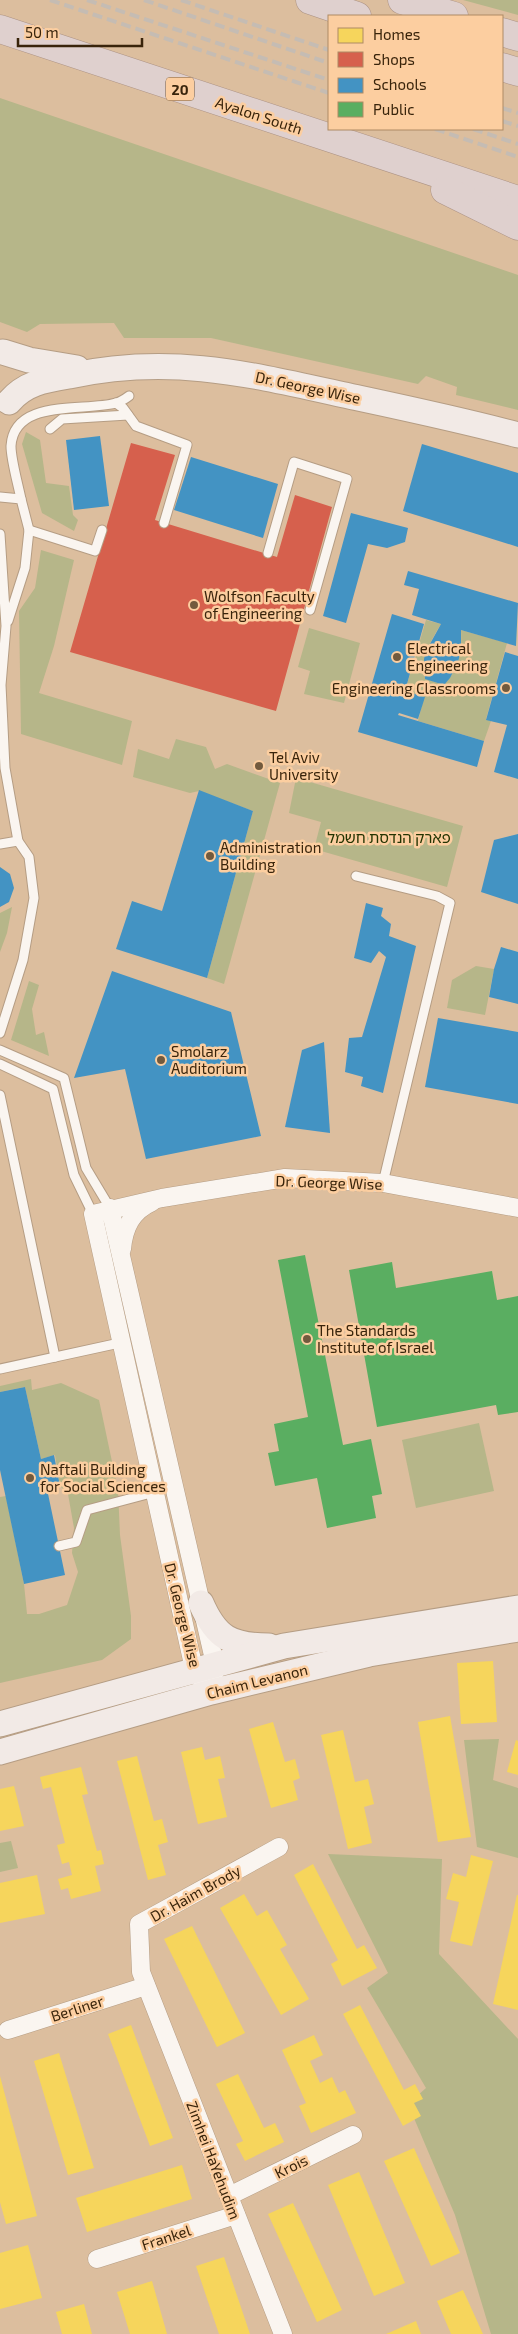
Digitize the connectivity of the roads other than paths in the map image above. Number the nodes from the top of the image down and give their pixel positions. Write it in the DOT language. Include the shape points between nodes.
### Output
graph roads {
  1 [pos="310,0"];
  2 [pos="402,0"];
  3 [pos="354,15"];
  4 [pos="451,15"];
  5 [pos="0,29"];
  6 [pos="503,32"];
  7 [pos="518,37"];
  8 [pos="503,66"];
  9 [pos="518,72"];
  10 [pos="361,148"];
  11 [pos="518,200"];
  12 [pos="518,226"];
  13 [pos="1,352"];
  14 [pos="94,370"];
  15 [pos="116,403"];
  16 [pos="4,407"];
  17 [pos="128,415"];
  18 [pos="50,429"];
  19 [pos="518,435"];
  20 [pos="0,497"];
  21 [pos="21,499"];
  22 [pos="164,523"];
  23 [pos="29,530"];
  24 [pos="102,530"];
  25 [pos="0,534"];
  26 [pos="268,553"];
  27 [pos="310,610"];
  28 [pos="6,626"];
  29 [pos="18,841"];
  30 [pos="0,844"];
  31 [pos="356,876"];
  32 [pos="0,1033"];
  33 [pos="0,1050"];
  34 [pos="0,1064"];
  35 [pos="0,1095"];
  36 [pos="383,1183"];
  37 [pos="162,1198"];
  38 [pos="110,1208"];
  39 [pos="518,1208"];
  40 [pos="93,1214"];
  41 [pos="122,1266"];
  42 [pos="131,1341"];
  43 [pos="55,1357"];
  44 [pos="0,1369"];
  45 [pos="155,1492"];
  46 [pos="59,1546"];
  47 [pos="200,1603"];
  48 [pos="518,1608"];
  49 [pos="518,1629"];
  50 [pos="284,1646"];
  51 [pos="205,1667"];
  52 [pos="210,1692"];
  53 [pos="0,1724"];
  54 [pos="0,1752"];
  55 [pos="279,1847"];
  56 [pos="146,1986"];
  57 [pos="8,2030"];
  58 [pos="353,2135"];
  59 [pos="229,2196"];
  60 [pos="236,2215"];
  61 [pos="97,2259"];
  62 [pos="283,2334"];
  1 -- 3 [label="highway"];
  2 -- 4 [label="highway"];
  5 -- 10 [label="highway, Ayalon South / 20"];
  6 -- 7 [label="highway"];
  8 -- 9 [label="highway"];
  10 -- 11 [label="highway, Ayalon South / 20"];
  10 -- 12 [label="highway"];
  13 -- 14 [label="main road, Dr. George Wise" via="58,366"];
  13 -- 16 [label="main road" via="14,371 13,392"];
  14 -- 16 [label="main road, Dr. George Wise" via="27,386"];
  14 -- 19 [label="main road, Dr. George Wise" via="160,365 252,375"];
  15 -- 17 [label="lane"];
  15 -- 17 [label="lane" via="129,396"];
  15 -- 21 [label="lane" via="42,411 24,420 14,432 11,447"];
  17 -- 18 [label="lane" via="62,419"];
  17 -- 22 [label="lane" via="136,426 187,445"];
  20 -- 21 [label="lane"];
  21 -- 23 [label="lane"];
  23 -- 24 [label="lane" via="95,551"];
  23 -- 28 [label="lane" via="25,568"];
  25 -- 28 [label="lane"];
  26 -- 27 [label="lane" via="294,462 347,479"];
  28 -- 29 [label="lane" via="1,685 5,768"];
  29 -- 30 [label="lane"];
  29 -- 32 [label="lane" via="29,857 34,898 23,960"];
  31 -- 36 [label="lane" via="437,896 450,904"];
  33 -- 38 [label="lane" via="64,1078 86,1168"];
  34 -- 40 [label="lane" via="53,1089 74,1175"];
  35 -- 43 [label="lane"];
  36 -- 37 [label="street, Dr. George Wise" via="285,1178"];
  36 -- 39 [label="street, Dr. George Wise"];
  37 -- 38 [label="street, Dr. George Wise"];
  37 -- 41 [label="street" via="142,1208 129,1221 123,1241"];
  38 -- 40 [label="street, Dr. George Wise"];
  38 -- 41 [label="street, Dr. George Wise"];
  40 -- 42 [label="street, Dr. George Wise"];
  41 -- 42 [label="street, Dr. George Wise"];
  42 -- 43 [label="lane"];
  42 -- 45 [label="street, Dr. George Wise"];
  42 -- 47 [label="street, Dr. George Wise"];
  43 -- 44 [label="lane"];
  45 -- 46 [label="lane" via="87,1510 76,1542"];
  45 -- 51 [label="street, Dr. George Wise"];
  47 -- 50 [label="main road" via="212,1626 230,1639 251,1645"];
  47 -- 51 [label="street, Dr. George Wise"];
  48 -- 50 [label="main road, Chaim Levanon"];
  49 -- 52 [label="main road, Chaim Levanon" via="369,1654"];
  50 -- 51 [label="main road, Chaim Levanon"];
  51 -- 52 [label="street, Dr. George Wise"];
  51 -- 53 [label="main road, Chaim Levanon"];
  52 -- 54 [label="main road, Chaim Levanon"];
  55 -- 56 [label="street, Dr. Haim Brody" via="139,1924 141,1972"];
  56 -- 57 [label="street, Berliner"];
  56 -- 59 [label="street, Zimhei HaYehudim"];
  58 -- 59 [label="street, Krois"];
  59 -- 60 [label="street, Zimhei HaYehudim"];
  60 -- 61 [label="street, Frankel"];
  60 -- 62 [label="street, Zimhei HaYehudim"];
}
